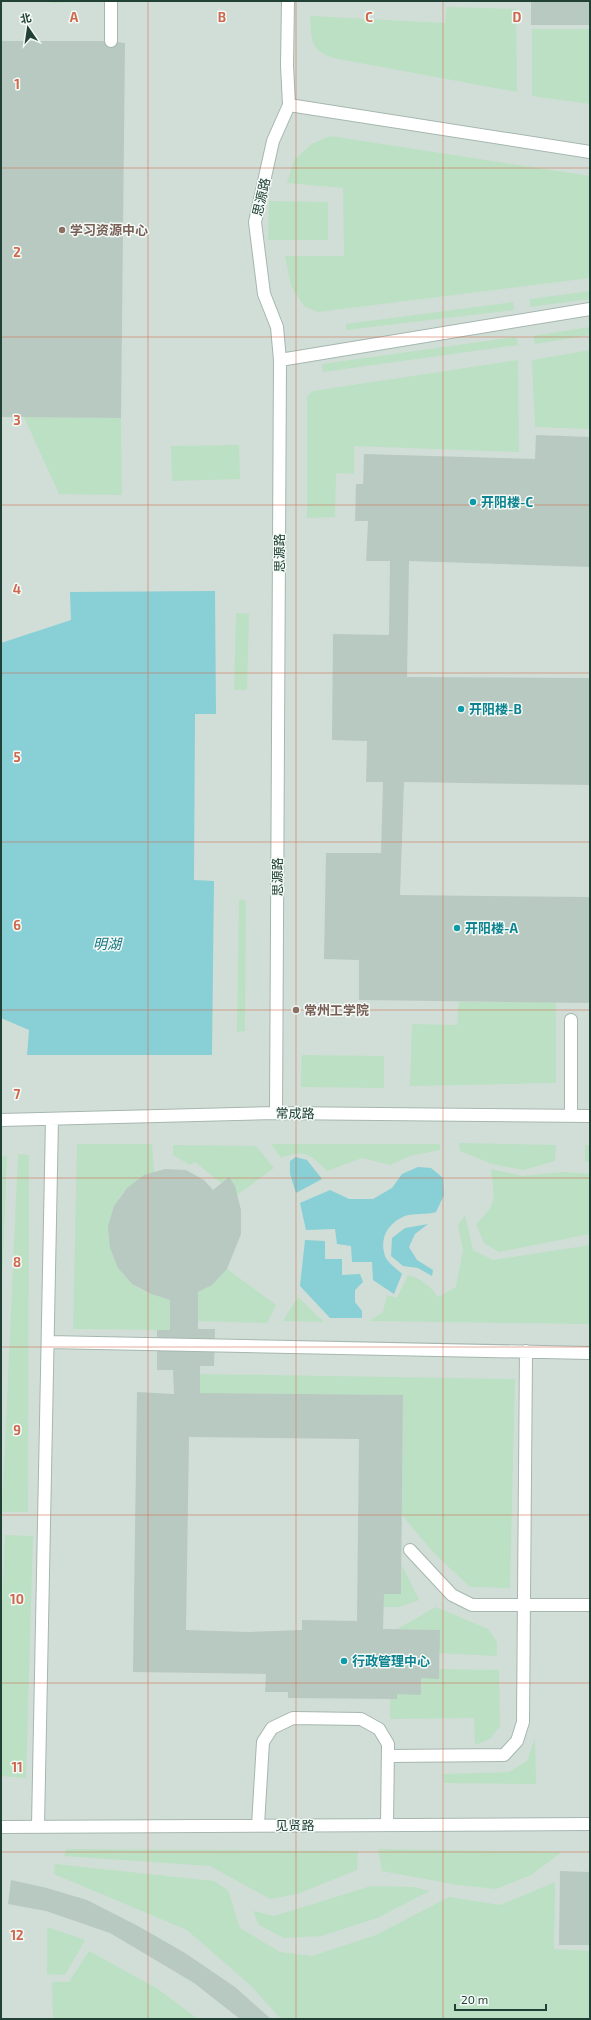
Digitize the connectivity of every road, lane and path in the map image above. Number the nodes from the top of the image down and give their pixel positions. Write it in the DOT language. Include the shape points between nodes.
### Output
graph roads {
  1 [pos="111,1"];
  2 [pos="288,1"];
  3 [pos="111,41"];
  4 [pos="289,105"];
  5 [pos="590,152"];
  6 [pos="590,309"];
  7 [pos="280,360"];
  8 [pos="571,1020"];
  9 [pos="276,1113"];
  10 [pos="571,1116"];
  11 [pos="590,1116"];
  12 [pos="52,1119"];
  13 [pos="1,1120"];
  14 [pos="48,1342"];
  15 [pos="526,1351"];
  16 [pos="590,1353"];
  17 [pos="410,1550"];
  18 [pos="590,1605"];
  19 [pos="524,1606"];
  20 [pos="389,1756"];
  21 [pos="590,1824"];
  22 [pos="387,1825"];
  23 [pos="38,1826"];
  24 [pos="258,1826"];
  25 [pos="1,1827"];
  1 -- 3 [label="lane"];
  2 -- 4 [label="lane, 思源路"];
  4 -- 5 [label="lane"];
  4 -- 7 [label="lane, 思源路" via="273,141 255,222 264,294 277,327"];
  6 -- 7 [label="lane"];
  7 -- 9 [label="lane, 思源路"];
  8 -- 10 [label="lane"];
  9 -- 10 [label="lane, 常成路"];
  9 -- 12 [label="lane, 常成路"];
  10 -- 11 [label="lane, 常成路"];
  12 -- 13 [label="lane, 常成路"];
  12 -- 14 [label="lane"];
  14 -- 15 [label="lane"];
  14 -- 23 [label="lane"];
  15 -- 16 [label="lane"];
  15 -- 19 [label="lane"];
  17 -- 19 [label="lane" via="452,1595 472,1605"];
  18 -- 19 [label="lane"];
  19 -- 20 [label="lane" via="523,1722 517,1741 504,1755"];
  20 -- 22 [label="lane"];
  20 -- 24 [label="lane" via="388,1744 379,1729 361,1719 293,1718 272,1728 263,1742"];
  21 -- 22 [label="lane, 见贤路"];
  22 -- 24 [label="lane, 见贤路"];
  23 -- 24 [label="lane, 见贤路"];
  23 -- 25 [label="lane, 见贤路"];
}
